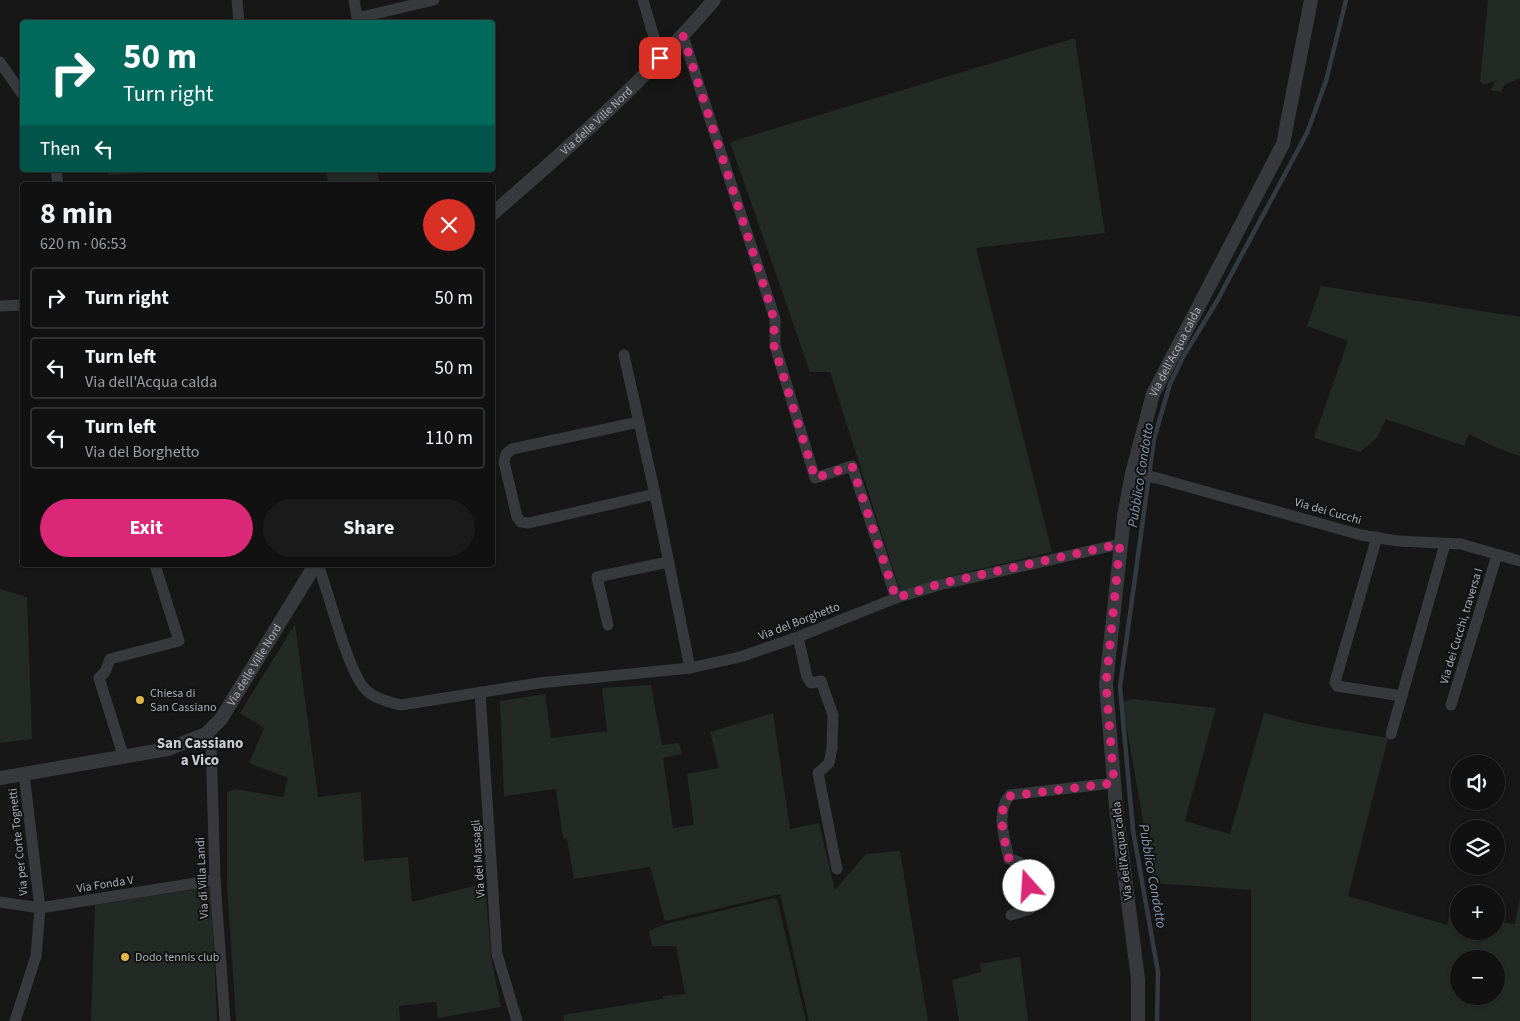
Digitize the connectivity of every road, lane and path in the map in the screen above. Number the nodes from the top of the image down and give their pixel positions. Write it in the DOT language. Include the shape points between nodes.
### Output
graph roads {
  1 [pos="236,0"];
  2 [pos="354,0"];
  3 [pos="434,0"];
  4 [pos="643,0"];
  5 [pos="714,0"];
  6 [pos="1311,0"];
  7 [pos="239,20"];
  8 [pos="358,20"];
  9 [pos="683,36"];
  10 [pos="660,58"];
  11 [pos="0,62"];
  12 [pos="20,91"];
  13 [pos="495,211"];
  14 [pos="20,305"];
  15 [pos="0,306"];
  16 [pos="624,355"];
  17 [pos="639,422"];
  18 [pos="1132,473"];
  19 [pos="655,494"];
  20 [pos="1377,537"];
  21 [pos="1120,544"];
  22 [pos="1445,544"];
  23 [pos="1497,555"];
  24 [pos="1520,561"];
  25 [pos="668,562"];
  26 [pos="157,567"];
  27 [pos="316,567"];
  28 [pos="318,567"];
  29 [pos="896,598"];
  30 [pos="608,625"];
  31 [pos="798,638"];
  32 [pos="690,668"];
  33 [pos="480,692"];
  34 [pos="1402,696"];
  35 [pos="1451,705"];
  36 [pos="206,734"];
  37 [pos="1391,734"];
  38 [pos="124,758"];
  39 [pos="24,774"];
  40 [pos="0,778"];
  41 [pos="1114,783"];
  42 [pos="837,869"];
  43 [pos="215,880"];
  44 [pos="0,902"];
  45 [pos="40,908"];
  46 [pos="1011,915"];
  47 [pos="15,1021"];
  48 [pos="225,1021"];
  49 [pos="516,1021"];
  50 [pos="1138,1021"];
  1 -- 7 [label="street"];
  2 -- 8 [label="street"];
  3 -- 8 [label="street"];
  4 -- 10 [label="street"];
  5 -- 9 [label="street, Via delle Ville Nord"];
  6 -- 18 [label="street, Via dell'Acqua calda" via="1283,144 1153,394"];
  9 -- 10 [label="street, Via delle Ville Nord"];
  9 -- 29 [label="street" via="772,311 774,346 815,478 852,466"];
  10 -- 13 [label="street, Via delle Ville Nord" via="573,144"];
  11 -- 12 [label="street"];
  14 -- 15 [label="street"];
  16 -- 17 [label="street"];
  17 -- 19 [label="street"];
  17 -- 19 [label="street" via="512,449 504,462 521,522 529,523"];
  18 -- 20 [label="street, Via dei Cucchi"];
  18 -- 21 [label="street, Via dell'Acqua calda"];
  19 -- 25 [label="street"];
  20 -- 22 [label="street, Via dei Cucchi"];
  20 -- 34 [label="street" via="1334,682 1337,686"];
  21 -- 29 [label="street, Via del Borghetto" via="939,584"];
  21 -- 41 [label="street, Via dell'Acqua calda" via="1106,684"];
  22 -- 23 [label="street, Via dei Cucchi" via="1461,544"];
  22 -- 34 [label="street"];
  23 -- 24 [label="street, Via dei Cucchi"];
  23 -- 35 [label="street, Via dei Cucchi, traversa I"];
  25 -- 30 [label="street" via="597,578"];
  25 -- 32 [label="street"];
  26 -- 38 [label="street" via="179,642 110,659 99,678"];
  27 -- 36 [label="street, Via delle Ville Nord" via="221,719"];
  28 -- 33 [label="street, Via del Borghetto" via="352,667 366,690 384,701 401,705"];
  29 -- 31 [label="street, Via del Borghetto"];
  31 -- 32 [label="street, Via del Borghetto" via="740,657"];
  31 -- 42 [label="street" via="807,677 811,683 821,681 833,715 829,763 818,773"];
  32 -- 33 [label="street, Via del Borghetto" via="589,677"];
  33 -- 49 [label="street, Via dei Massagli" via="497,954"];
  34 -- 37 [label="street"];
  36 -- 38 [label="street, Via delle Ville Nord" via="168,749"];
  36 -- 43 [label="street, Via di Villa Landi" via="211,742"];
  38 -- 39 [label="street, Via delle Ville Nord"];
  39 -- 40 [label="street, Via delle Ville Nord"];
  39 -- 45 [label="street, Via per Corte Tognetti"];
  41 -- 46 [label="street" via="1010,796 1007,799 1001,820 1009,859 1026,868 1032,904 1030,909"];
  41 -- 50 [label="street, Via dell'Acqua calda" via="1138,979"];
  43 -- 45 [label="street, Via Fonda V"];
  43 -- 48 [label="street, Via di Villa Landi"];
  44 -- 45 [label="street, Via Fonda V"];
  45 -- 47 [label="street, Via per Corte Tognetti" via="36,956"];
}
